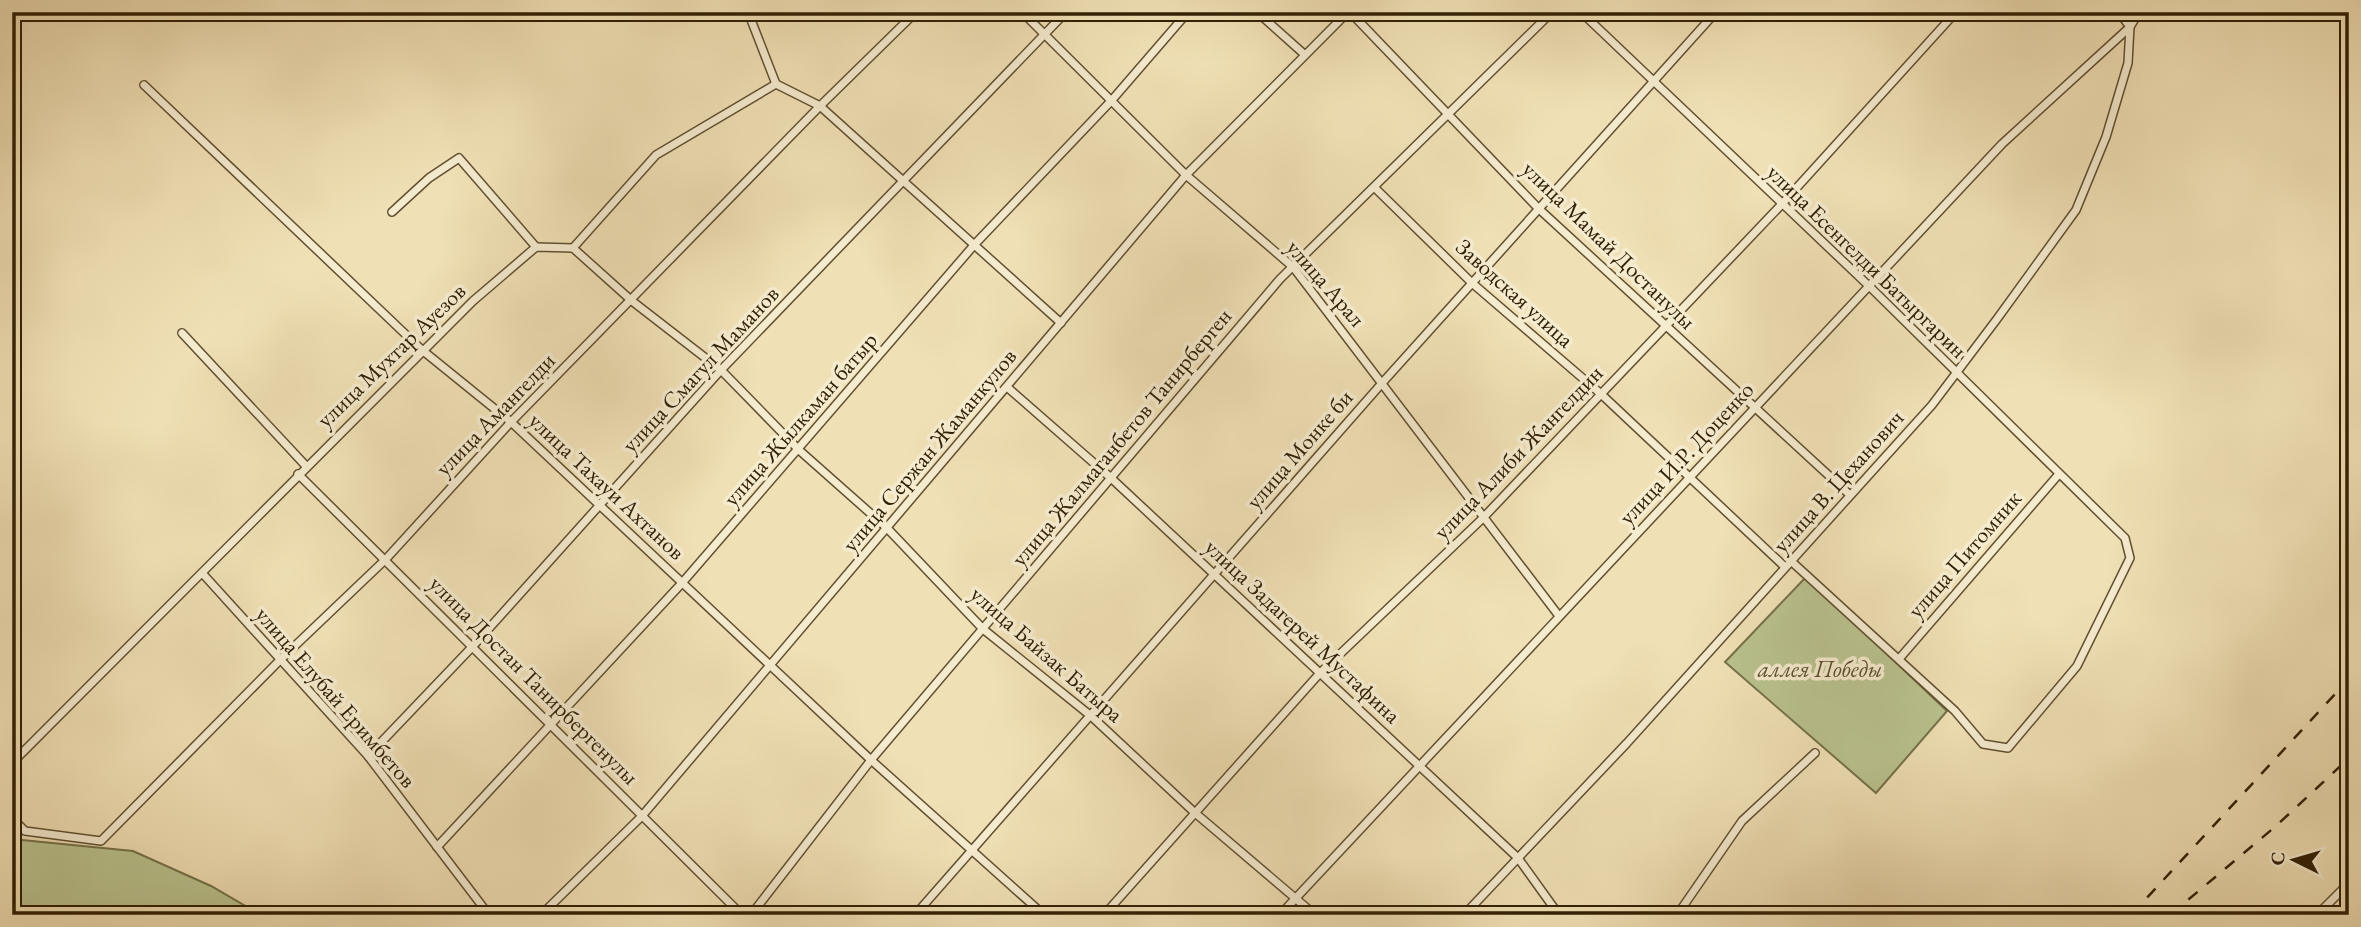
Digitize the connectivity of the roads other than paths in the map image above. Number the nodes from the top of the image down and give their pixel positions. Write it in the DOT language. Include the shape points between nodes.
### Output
graph roads {
  1 [pos="748,12"];
  2 [pos="916,12"];
  3 [pos="1022,12"];
  4 [pos="1066,12"];
  5 [pos="1188,12"];
  6 [pos="1257,12"];
  7 [pos="1349,12"];
  8 [pos="1552,12"];
  9 [pos="1581,12"];
  10 [pos="1716,12"];
  11 [pos="1956,12"];
  12 [pos="2119,12"];
  13 [pos="2139,12"];
  14 [pos="2130,27"];
  15 [pos="1045,35"];
  16 [pos="1304,54"];
  17 [pos="1652,80"];
  18 [pos="144,85"];
  19 [pos="776,85"];
  20 [pos="1112,100"];
  21 [pos="820,106"];
  22 [pos="1450,114"];
  23 [pos="1186,175"];
  24 [pos="905,181"];
  25 [pos="1375,188"];
  26 [pos="1782,204"];
  27 [pos="1538,208"];
  28 [pos="392,212"];
  29 [pos="975,244"];
  30 [pos="536,247"];
  31 [pos="573,248"];
  32 [pos="1293,267"];
  33 [pos="1472,282"];
  34 [pos="1868,286"];
  35 [pos="632,301"];
  36 [pos="1061,323"];
  37 [pos="1665,326"];
  38 [pos="182,333"];
  39 [pos="422,350"];
  40 [pos="722,370"];
  41 [pos="1956,373"];
  42 [pos="1383,382"];
  43 [pos="1007,387"];
  44 [pos="1601,394"];
  45 [pos="1754,408"];
  46 [pos="511,422"];
  47 [pos="799,450"];
  48 [pos="306,466"];
  49 [pos="298,474"];
  50 [pos="2059,474"];
  51 [pos="1111,478"];
  52 [pos="1688,479"];
  53 [pos="1850,495"];
  54 [pos="600,506"];
  55 [pos="1482,519"];
  56 [pos="887,528"];
  57 [pos="2125,538"];
  58 [pos="386,559"];
  59 [pos="1788,564"];
  60 [pos="203,574"];
  61 [pos="1215,575"];
  62 [pos="682,583"];
  63 [pos="1559,616"];
  64 [pos="983,629"];
  65 [pos="474,645"];
  66 [pos="1899,659"];
  67 [pos="279,661"];
  68 [pos="771,666"];
  69 [pos="1320,673"];
  70 [pos="1091,716"];
  71 [pos="551,727"];
  72 [pos="1815,752"];
  73 [pos="368,756"];
  74 [pos="871,760"];
  75 [pos="12,763"];
  76 [pos="1419,765"];
  77 [pos="1194,812"];
  78 [pos="642,816"];
  79 [pos="12,818"];
  80 [pos="437,847"];
  81 [pos="971,851"];
  82 [pos="1518,858"];
  83 [pos="2349,883"];
  84 [pos="1297,897"];
  85 [pos="485,914"];
  86 [pos="541,915"];
  87 [pos="742,915"];
  88 [pos="751,915"];
  89 [pos="915,915"];
  90 [pos="1044,915"];
  91 [pos="1104,915"];
  92 [pos="1280,915"];
  93 [pos="1315,915"];
  94 [pos="1464,915"];
  95 [pos="1559,915"];
  96 [pos="1672,915"];
  97 [pos="2317,915"];
  1 -- 19 [label="street"];
  2 -- 21 [label="street, улица Амангелди"];
  3 -- 15 [label="street, улица Арал"];
  4 -- 15 [label="street, улица Смагул Маманов"];
  5 -- 20 [label="street, улица Жылкаман батыр"];
  6 -- 16 [label="street"];
  7 -- 16 [label="street, улица Сержан Жаманкулов"];
  7 -- 22 [label="street, улица Мамай Достанулы"];
  8 -- 22 [label="street, улица Жалмаганбетов Танирберген"];
  9 -- 17 [label="street, улица Есенгелди Батыргарин"];
  10 -- 17 [label="street, улица Монке би"];
  11 -- 26 [label="street, улица Алиби Жангелдин"];
  12 -- 14 [label="street"];
  13 -- 14 [label="street"];
  14 -- 34 [label="street, улица И.Р. Доценко" via="2003,144"];
  14 -- 41 [label="street, улица В. Цеханович" via="2124,76 2106,137 2076,210"];
  15 -- 20 [label="street, улица Арал"];
  15 -- 24 [label="street, улица Смагул Маманов"];
  16 -- 23 [label="street, улица Сержан Жаманкулов"];
  17 -- 26 [label="street, улица Есенгелди Батыргарин"];
  17 -- 27 [label="street, улица Монке би"];
  18 -- 39 [label="street, улица Тахауи Ахтанов"];
  19 -- 21 [label="street"];
  19 -- 31 [label="street" via="656,155"];
  20 -- 23 [label="street, улица Арал"];
  20 -- 29 [label="street, улица Жылкаман батыр"];
  21 -- 24 [label="street"];
  21 -- 35 [label="street, улица Амангелди"];
  22 -- 25 [label="street, улица Жалмаганбетов Танирберген"];
  22 -- 27 [label="street, улица Мамай Достанулы"];
  23 -- 32 [label="street, улица Арал"];
  23 -- 36 [label="street, улица Сержан Жаманкулов"];
  24 -- 29 [label="street"];
  24 -- 40 [label="street, улица Смагул Маманов"];
  25 -- 32 [label="street, улица Жалмаганбетов Танирберген"];
  25 -- 33 [label="street, Заводская улица"];
  26 -- 34 [label="street, улица Есенгелди Батыргарин"];
  26 -- 37 [label="street, улица Алиби Жангелдин"];
  27 -- 33 [label="street, улица Монке би"];
  27 -- 37 [label="street, улица Мамай Достанулы"];
  28 -- 30 [label="street" via="459,158"];
  29 -- 36 [label="street"];
  29 -- 47 [label="street, улица Жылкаман батыр"];
  30 -- 31 [label="street"];
  30 -- 39 [label="street, улица Мухтар Ауезов"];
  31 -- 35 [label="street, улица Байзак Батыра"];
  32 -- 42 [label="street, улица Арал"];
  32 -- 51 [label="street, улица Жалмаганбетов Танирберген"];
  33 -- 42 [label="street, улица Монке би"];
  33 -- 44 [label="street, Заводская улица"];
  34 -- 41 [label="street, улица Есенгелди Батыргарин"];
  34 -- 45 [label="street, улица И.Р. Доценко"];
  35 -- 40 [label="street, улица Байзак Батыра"];
  35 -- 46 [label="street, улица Амангелди"];
  36 -- 43 [label="street, улица Сержан Жаманкулов"];
  37 -- 44 [label="street, улица Алиби Жангелдин"];
  37 -- 45 [label="street, улица Мамай Достанулы"];
  38 -- 48 [label="street"];
  39 -- 46 [label="street, улица Тахауи Ахтанов"];
  39 -- 48 [label="street, улица Мухтар Ауезов"];
  40 -- 47 [label="street, улица Байзак Батыра"];
  40 -- 54 [label="street, улица Смагул Маманов"];
  41 -- 50 [label="street, улица Есенгелди Батыргарин"];
  41 -- 53 [label="street, улица В. Цеханович"];
  42 -- 55 [label="street, улица Арал"];
  42 -- 61 [label="street, улица Монке би"];
  43 -- 51 [label="street, улица Задагерей Мустафина"];
  43 -- 56 [label="street, улица Сержан Жаманкулов"];
  44 -- 52 [label="street, Заводская улица"];
  44 -- 55 [label="street, улица Алиби Жангелдин"];
  45 -- 52 [label="street, улица И.Р. Доценко"];
  45 -- 53 [label="street, улица Мамай Достанулы"];
  46 -- 54 [label="street, улица Тахауи Ахтанов"];
  46 -- 58 [label="street, улица Амангелди"];
  47 -- 56 [label="street, улица Байзак Батыра"];
  47 -- 62 [label="street, улица Жылкаман батыр"];
  48 -- 49 [label="street, улица Мухтар Ауезов"];
  49 -- 58 [label="street, улица Достан Танирбергенулы"];
  49 -- 60 [label="street, улица Мухтар Ауезов"];
  50 -- 57 [label="street, улица Есенгелди Батыргарин"];
  50 -- 66 [label="street, улица Питомник"];
  51 -- 61 [label="street, улица Задагерей Мустафина"];
  51 -- 64 [label="street, улица Жалмаганбетов Танирберген"];
  52 -- 59 [label="street, Заводская улица"];
  52 -- 63 [label="street, улица И.Р. Доценко"];
  53 -- 59 [label="street, улица В. Цеханович"];
  54 -- 62 [label="street, улица Тахауи Ахтанов"];
  54 -- 65 [label="street, улица Смагул Маманов"];
  55 -- 63 [label="street, улица Арал"];
  55 -- 69 [label="street, улица Алиби Жангелдин"];
  56 -- 64 [label="street, улица Байзак Батыра"];
  56 -- 68 [label="street, улица Сержан Жаманкулов"];
  57 -- 66 [label="street, Заводская улица" via="2130,558 2077,666 2008,748 1983,744 1955,710"];
  58 -- 65 [label="street, улица Достан Танирбергенулы"];
  58 -- 67 [label="street, улица Амангелди"];
  59 -- 66 [label="street, Заводская улица"];
  59 -- 82 [label="street, улица В. Цеханович"];
  60 -- 67 [label="street, улица Елубай Еримбетов"];
  60 -- 75 [label="street, улица Мухтар Ауезов"];
  61 -- 69 [label="street, улица Задагерей Мустафина"];
  61 -- 70 [label="street, улица Монке би"];
  62 -- 68 [label="street, улица Тахауи Ахтанов"];
  62 -- 71 [label="street, улица Жылкаман батыр"];
  63 -- 76 [label="street, улица И.Р. Доценко"];
  64 -- 70 [label="street, улица Байзак Батыра"];
  64 -- 74 [label="street, улица Жалмаганбетов Танирберген"];
  65 -- 71 [label="street, улица Достан Танирбергенулы"];
  65 -- 73 [label="street, улица Смагул Маманов"];
  67 -- 73 [label="street, улица Елубай Еримбетов"];
  67 -- 79 [label="street, улица Амангелди" via="101,841 25,831"];
  68 -- 74 [label="street, улица Тахауи Ахтанов"];
  68 -- 78 [label="street, улица Сержан Жаманкулов"];
  69 -- 76 [label="street, улица Задагерей Мустафина"];
  69 -- 77 [label="street, улица Алиби Жангелдин"];
  70 -- 77 [label="street, улица Байзак Батыра"];
  70 -- 81 [label="street, улица Монке би"];
  71 -- 78 [label="street, улица Достан Танирбергенулы"];
  71 -- 80 [label="street, улица Жылкаман батыр"];
  72 -- 96 [label="street" via="1742,821 1682,908"];
  73 -- 80 [label="street, улица Елубай Еримбетов"];
  74 -- 81 [label="street, улица Тахауи Ахтанов"];
  74 -- 88 [label="street, улица Жалмаганбетов Танирберген"];
  76 -- 82 [label="street, улица Задагерей Мустафина"];
  76 -- 84 [label="street, улица И.Р. Доценко"];
  77 -- 84 [label="street, улица Байзак Батыра"];
  77 -- 91 [label="street, улица Алиби Жангелдин"];
  78 -- 86 [label="street, улица Сержан Жаманкулов"];
  78 -- 87 [label="street, улица Достан Танирбергенулы"];
  80 -- 85 [label="street, улица Елубай Еримбетов"];
  81 -- 89 [label="street, улица Монке би"];
  81 -- 90 [label="street, улица Тахауи Ахтанов"];
  82 -- 94 [label="street, улица В. Цеханович"];
  82 -- 95 [label="street, улица Задагерей Мустафина"];
  83 -- 97 [label="street"];
  84 -- 92 [label="street, улица И.Р. Доценко"];
  84 -- 93 [label="street, улица Байзак Батыра"];
}
